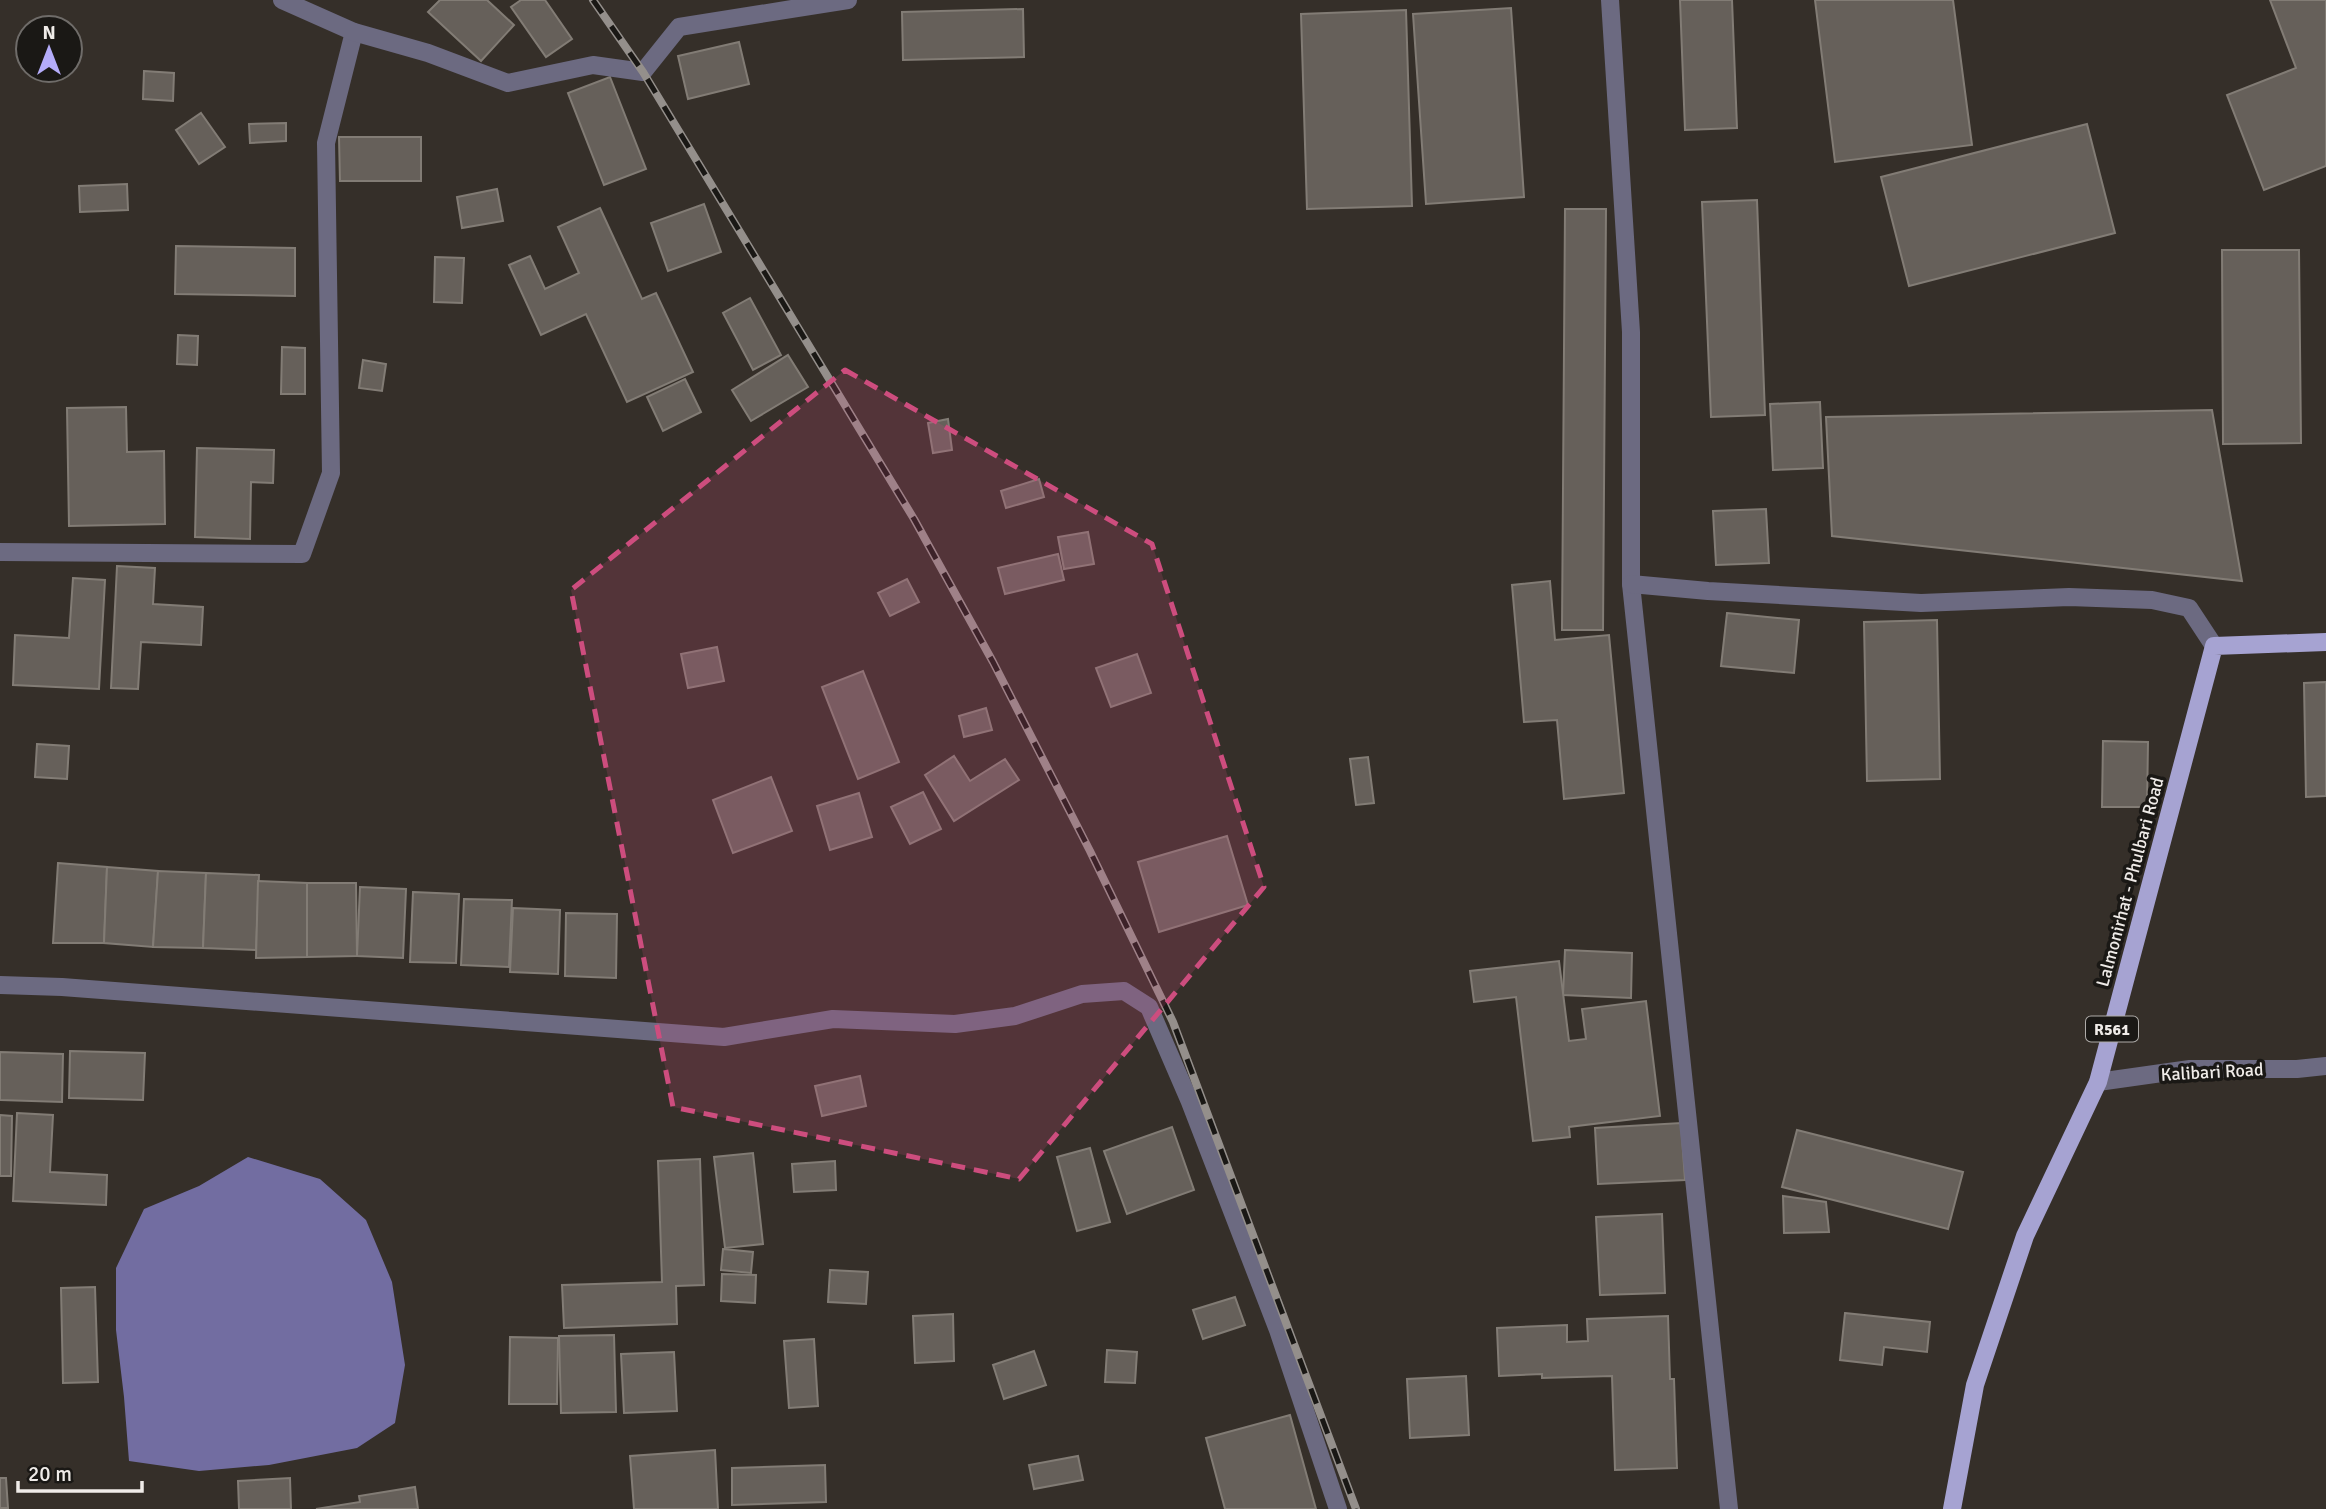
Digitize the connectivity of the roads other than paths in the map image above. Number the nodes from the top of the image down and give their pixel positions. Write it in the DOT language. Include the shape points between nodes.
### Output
graph roads {
  1 [pos="282,0"];
  2 [pos="848,0"];
  3 [pos="1610,0"];
  4 [pos="354,32"];
  5 [pos="0,552"];
  6 [pos="1631,584"];
  7 [pos="2326,642"];
  8 [pos="2214,646"];
  9 [pos="0,985"];
  10 [pos="2326,1066"];
  11 [pos="2098,1082"];
  12 [pos="1338,1509"];
  13 [pos="1729,1509"];
  14 [pos="1952,1509"];
  1 -- 4 [label="street"];
  2 -- 4 [label="street" via="679,27 643,72 593,65 508,83"];
  3 -- 6 [label="street" via="1631,332"];
  4 -- 5 [label="street" via="326,143 331,473 302,554"];
  6 -- 8 [label="street" via="1921,603 2069,597 2152,600 2189,608"];
  6 -- 13 [label="street"];
  7 -- 8 [label="main road"];
  8 -- 11 [label="main road, Lalmonirhat - Phulbari Road / R561"];
  9 -- 12 [label="street" via="723,1037 833,1020 955,1024 1014,1016 1082,994 1124,991 1149,1007 1190,1102 1278,1330"];
  10 -- 11 [label="street, Kalibari Road" via="2190,1069"];
  11 -- 14 [label="main road, Lalmonirhat - Phulbari Road / R561" via="2025,1236 1975,1385"];
}
